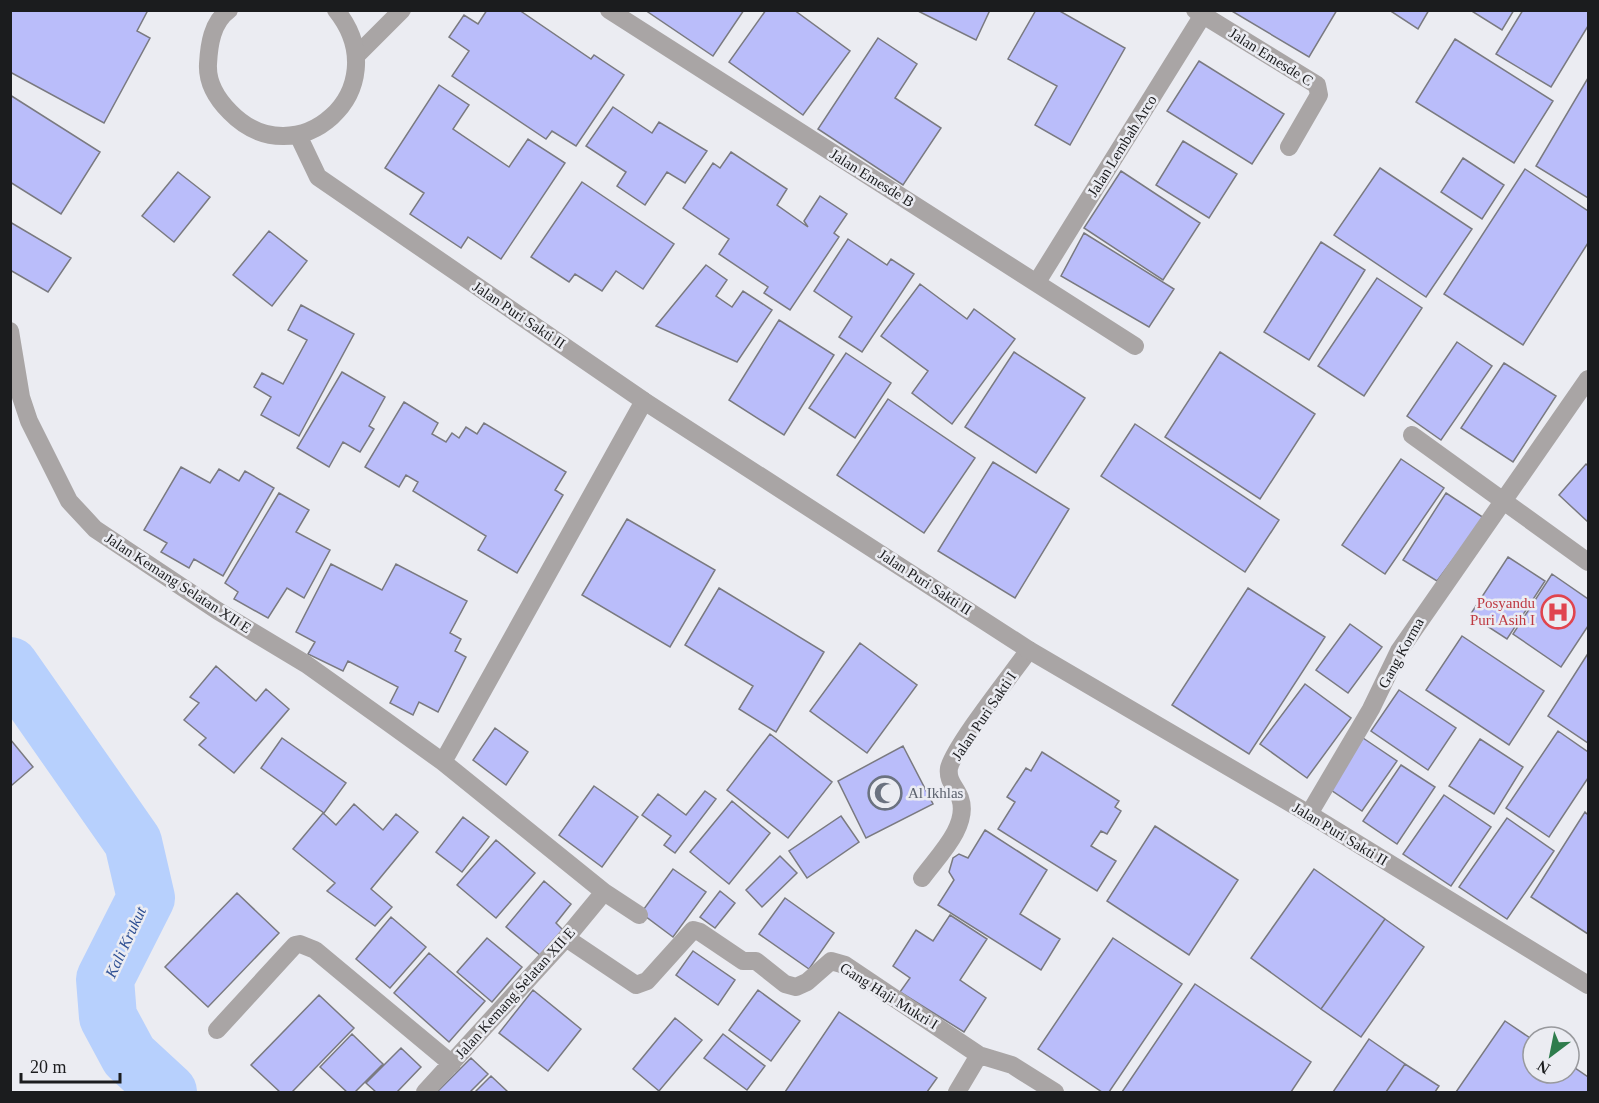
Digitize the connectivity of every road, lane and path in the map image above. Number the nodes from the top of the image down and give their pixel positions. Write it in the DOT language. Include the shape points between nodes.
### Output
graph roads {
  1 [pos="229,10"];
  2 [pos="336,10"];
  3 [pos="402,10"];
  4 [pos="609,10"];
  5 [pos="1202,12"];
  6 [pos="357,56"];
  7 [pos="298,135"];
  8 [pos="1289,147"];
  9 [pos="1037,282"];
  10 [pos="10,331"];
  11 [pos="1135,346"];
  12 [pos="1588,379"];
  13 [pos="644,401"];
  14 [pos="1412,435"];
  15 [pos="1506,501"];
  16 [pos="1588,562"];
  17 [pos="1029,650"];
  18 [pos="443,762"];
  19 [pos="1309,814"];
  20 [pos="922,878"];
  21 [pos="604,892"];
  22 [pos="639,915"];
  23 [pos="566,938"];
  24 [pos="1588,985"];
  25 [pos="217,1030"];
  26 [pos="979,1055"];
  27 [pos="452,1064"];
  28 [pos="425,1092"];
  29 [pos="957,1092"];
  30 [pos="1055,1092"];
  1 -- 7 [label="street" via="209,43 208,73 219,101 240,123 268,134"];
  2 -- 6 [label="street" via="349,27"];
  3 -- 6 [label="street"];
  4 -- 9 [label="street, Jalan Emesde B"];
  5 -- 8 [label="street, Jalan Emesde C" via="1317,85 1319,95"];
  5 -- 9 [label="street, Jalan Lembah Arco"];
  6 -- 7 [label="street" via="354,82 343,107 323,124"];
  7 -- 13 [label="street, Jalan Puri Sakti II" via="318,177"];
  9 -- 11 [label="street, Jalan Emesde B"];
  10 -- 18 [label="street, Jalan Kemang Selatan XII E" via="29,421 69,501 95,529 306,664"];
  12 -- 15 [label="street, Gang Korma"];
  13 -- 17 [label="street, Jalan Puri Sakti II"];
  13 -- 18 [label="street"];
  14 -- 15 [label="street"];
  15 -- 16 [label="street"];
  15 -- 19 [label="street, Gang Korma" via="1399,651 1371,709"];
  17 -- 19 [label="street, Jalan Puri Sakti II"];
  17 -- 20 [label="street, Jalan Puri Sakti I" via="949,769 950,782 960,799 961,820"];
  18 -- 21 [label="street, Jalan Kemang Selatan XII E"];
  19 -- 24 [label="street, Jalan Puri Sakti II"];
  21 -- 22 [label="street, Jalan Kemang Selatan XII E"];
  21 -- 23 [label="street, Jalan Kemang Selatan XII E"];
  23 -- 26 [label="street, Gang Haji Mukri I" via="636,985 647,981 693,930 796,987 831,961 845,964"];
  23 -- 27 [label="street, Jalan Kemang Selatan XII E"];
  25 -- 27 [label="street" via="300,944 315,950"];
  26 -- 29 [label="street"];
  26 -- 30 [label="street" via="1012,1065"];
  27 -- 28 [label="street, Jalan Kemang Selatan XII E"];
}
